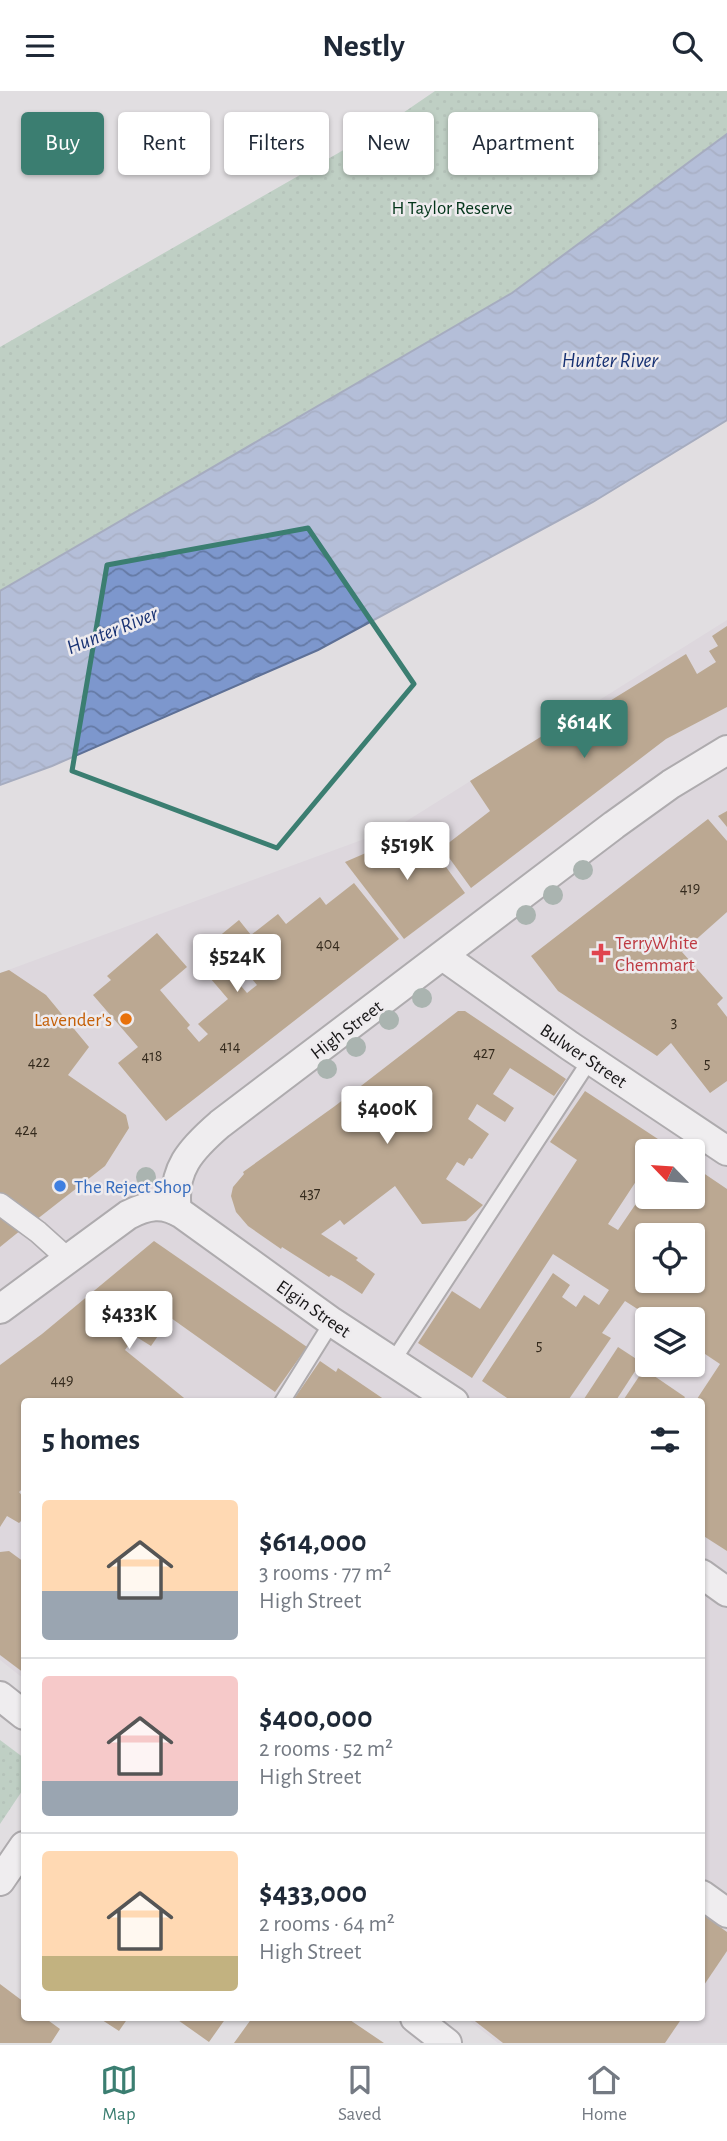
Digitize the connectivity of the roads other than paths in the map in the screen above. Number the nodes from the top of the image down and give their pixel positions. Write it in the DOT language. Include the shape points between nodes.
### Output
graph roads {
  1 [pos="727,750"];
  2 [pos="443,956"];
  3 [pos="590,1060"];
  4 [pos="727,1151"];
  5 [pos="0,1204"];
  6 [pos="177,1211"];
  7 [pos="68,1259"];
  8 [pos="0,1309"];
  9 [pos="332,1322"];
  10 [pos="393,1361"];
  11 [pos="284,1398"];
  12 [pos="447,1398"];
  13 [pos="705,1576"];
  14 [pos="727,1592"];
  15 [pos="0,1696"];
  16 [pos="21,1713"];
  17 [pos="21,1850"];
  18 [pos="0,1881"];
  19 [pos="705,1897"];
  20 [pos="727,1913"];
  21 [pos="419,2021"];
  22 [pos="447,2043"];
  1 -- 2 [label="street, High Street" via="614,825"];
  2 -- 3 [label="street, Bulwer Street"];
  2 -- 6 [label="street, High Street" via="197,1145 181,1169 175,1194"];
  3 -- 4 [label="street, Bulwer Street"];
  3 -- 10 [label="lane"];
  5 -- 7 [label="street"];
  6 -- 7 [label="street" via="155,1205 138,1209"];
  6 -- 9 [label="street, Elgin Street"];
  7 -- 8 [label="street"];
  9 -- 10 [label="street, Elgin Street"];
  9 -- 11 [label="lane"];
  10 -- 12 [label="street, Elgin Street"];
  13 -- 14 [label="street"];
  15 -- 16 [label="street"];
  17 -- 18 [label="street"];
  19 -- 20 [label="street"];
  21 -- 22 [label="street"];
}
